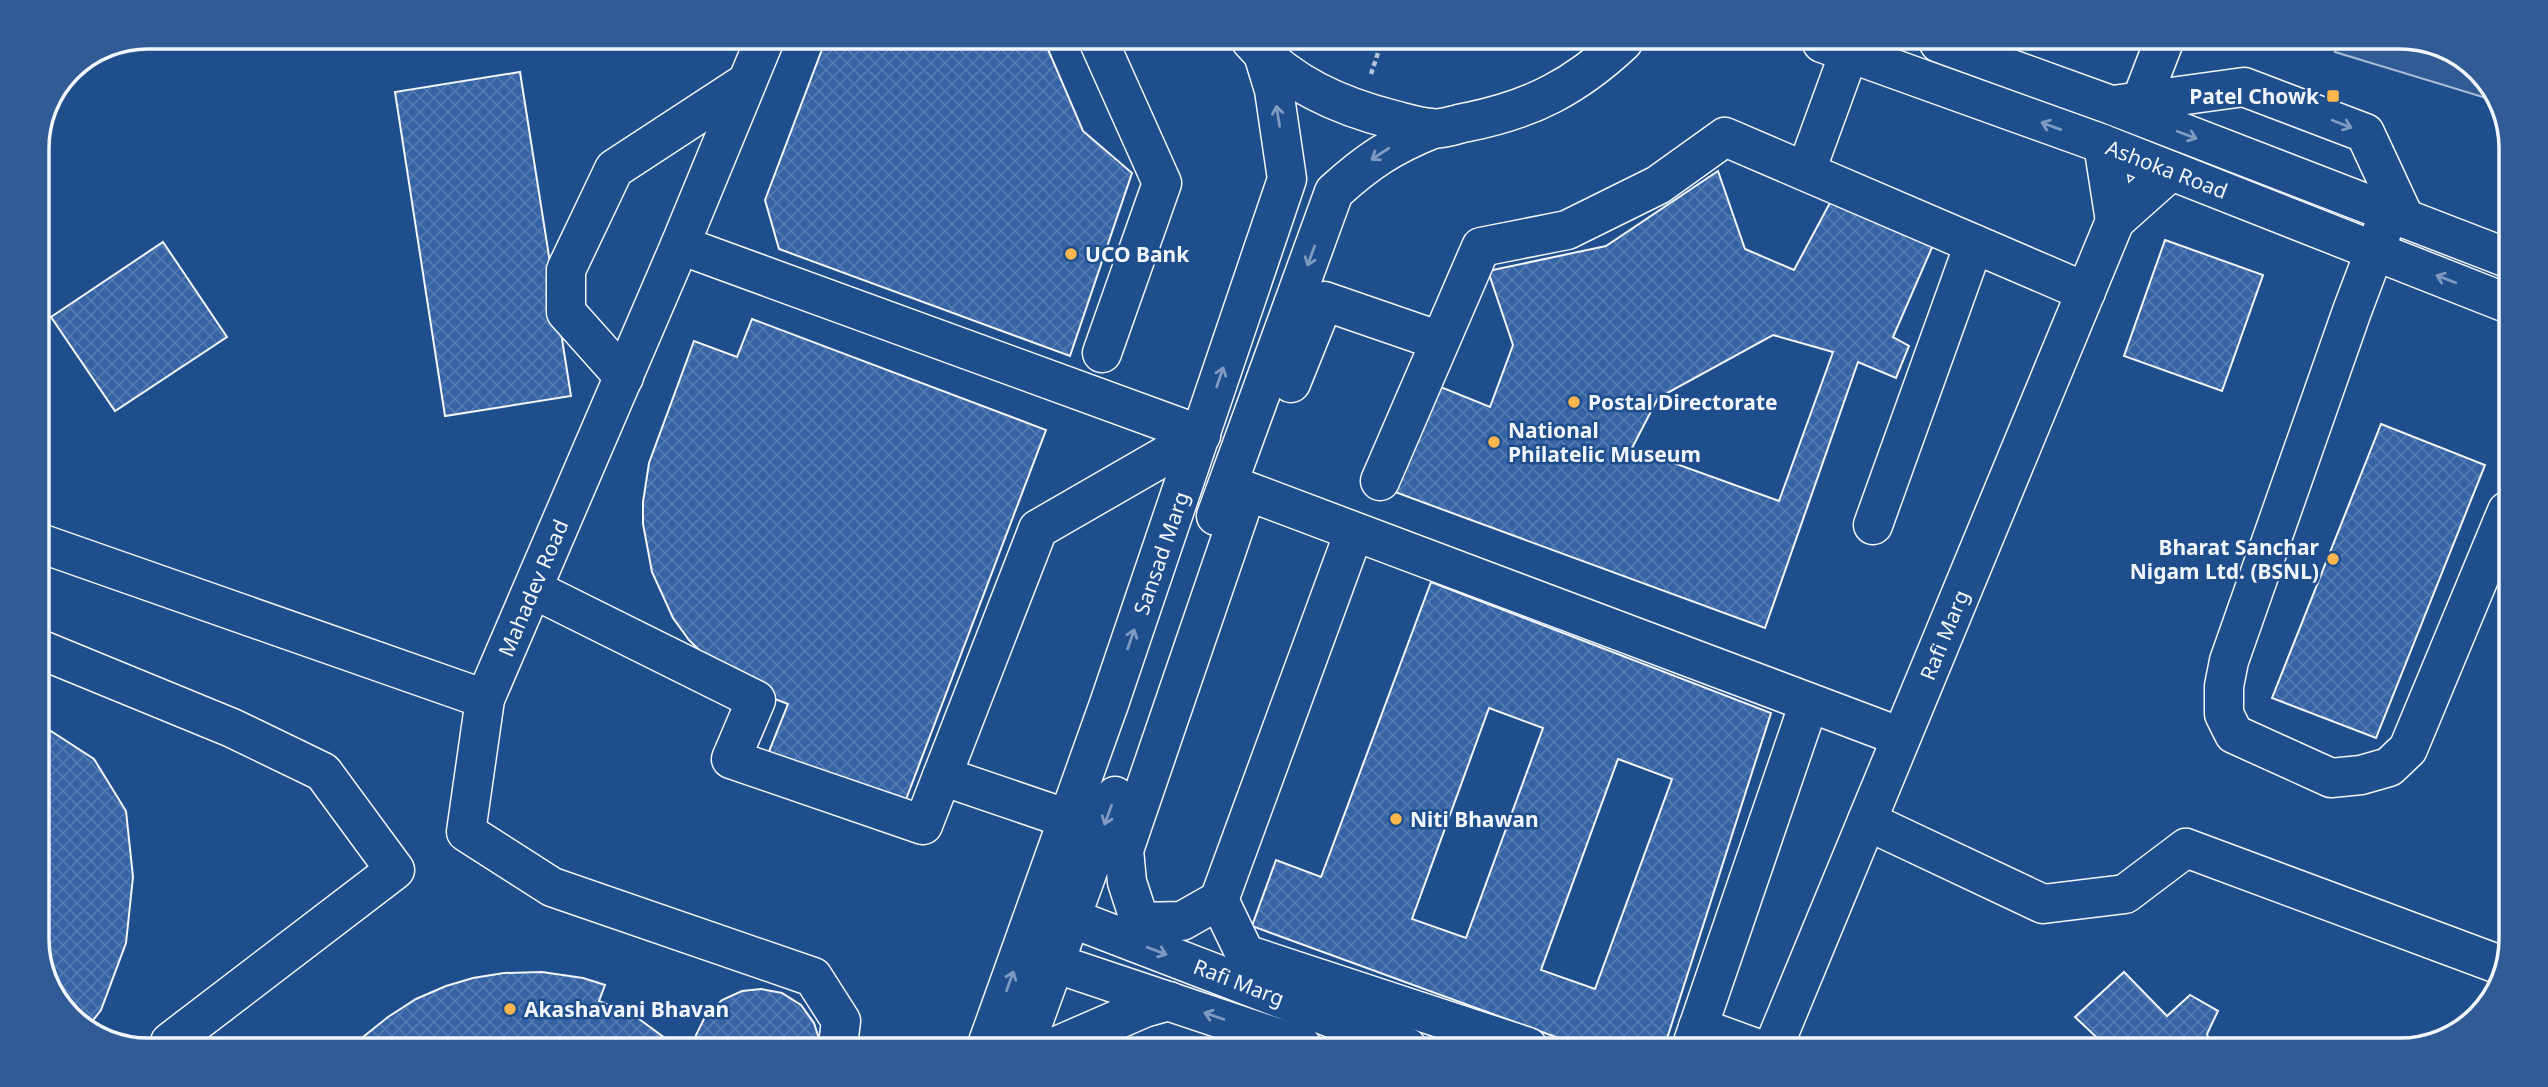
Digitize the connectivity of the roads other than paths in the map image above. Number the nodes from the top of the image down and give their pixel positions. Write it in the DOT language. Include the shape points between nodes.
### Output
graph roads {
  1 [pos="761,49"];
  2 [pos="1102,49"];
  3 [pos="1257,49"];
  4 [pos="1258,49"];
  5 [pos="1615,49"];
  6 [pos="1639,49"];
  7 [pos="1835,49"];
  8 [pos="1838,49"];
  9 [pos="1958,49"];
  10 [pos="2160,49"];
  11 [pos="747,82"];
  12 [pos="1572,84"];
  13 [pos="2126,103"];
  14 [pos="1433,129"];
  15 [pos="2103,144"];
  16 [pos="1806,171"];
  17 [pos="2171,171"];
  18 [pos="2397,216"];
  19 [pos="2115,221"];
  20 [pos="1974,244"];
  21 [pos="680,245"];
  22 [pos="2374,251"];
  23 [pos="2499,254"];
  24 [pos="2085,292"];
  25 [pos="2499,300"];
  26 [pos="1440,341"];
  27 [pos="1102,354"];
  28 [pos="624,377"];
  29 [pos="1201,435"];
  30 [pos="1380,481"];
  31 [pos="1247,491"];
  32 [pos="1873,524"];
  33 [pos="2499,530"];
  34 [pos="1354,532"];
  35 [pos="49,546"];
  36 [pos="533,589"];
  37 [pos="49,653"];
  38 [pos="485,699"];
  39 [pos="1809,703"];
  40 [pos="1901,737"];
  41 [pos="942,776"];
  42 [pos="1068,819"];
  43 [pos="1867,821"];
  44 [pos="1219,900"];
  45 [pos="1033,918"];
  46 [pos="1071,918"];
  47 [pos="1054,963"];
  48 [pos="2495,963"];
  49 [pos="1169,1001"];
  50 [pos="1694,1037"];
  51 [pos="175,1038"];
  52 [pos="839,1038"];
  53 [pos="990,1038"];
  54 [pos="1027,1038"];
  55 [pos="1076,1038"];
  56 [pos="1278,1038"];
  57 [pos="1384,1038"];
  58 [pos="1501,1038"];
  59 [pos="1777,1038"];
  1 -- 11 [label="street, Mahadev Road"];
  2 -- 27 [label="street" via="1162,183"];
  29 -- 3 [label="street, Sansad Marg, one-way" via="1287,180 1274,90"];
  4 -- 14 [label="street" via="1292,78 1324,97 1358,111"];
  5 -- 12 [label="street"];
  6 -- 12 [label="street"];
  7 -- 16 [label="street"];
  15 -- 8 [label="street, Ashoka Road, one-way"];
  9 -- 13 [label="street, Ashoka Road"];
  10 -- 13 [label="street"];
  11 -- 21 [label="street, Mahadev Road"];
  11 -- 28 [label="street" via="614,169 566,270 566,312"];
  12 -- 14 [label="street" via="1522,108"];
  13 -- 18 [label="street, Ashoka Road, one-way"];
  13 -- 18 [label="street, one-way" via="2244,86 2365,133"];
  14 -- 46 [label="street, Sansad Marg, one-way" via="1374,158 1334,192"];
  15 -- 17 [label="street, Ashoka Road"];
  15 -- 19 [label="street"];
  16 -- 20 [label="street"];
  16 -- 26 [label="street" via="1725,137 1658,185 1567,230 1481,247"];
  17 -- 19 [label="street, Rafi Marg"];
  17 -- 22 [label="street, Ashoka Road"];
  18 -- 22 [label="street"];
  18 -- 23 [label="street, Ashoka Road"];
  19 -- 24 [label="street, Rafi Marg"];
  20 -- 24 [label="street"];
  20 -- 32 [label="street"];
  21 -- 28 [label="street, Mahadev Road"];
  21 -- 29 [label="street"];
  25 -- 22 [label="street, Ashoka Road, one-way"];
  22 -- 33 [label="street" via="2229,661 2224,714 2234,734 2331,778 2389,767 2408,749"];
  24 -- 40 [label="street, Rafi Marg"];
  26 -- 30 [label="street"];
  26 -- 31 [label="street" via="1324,301"];
  28 -- 36 [label="street, Mahadev Road"];
  29 -- 41 [label="street" via="1038,529"];
  42 -- 29 [label="street, Sansad Marg, one-way"];
  31 -- 34 [label="street"];
  31 -- 44 [label="street" via="1124,850 1127,882 1140,922 1182,921"];
  34 -- 39 [label="street"];
  34 -- 44 [label="street"];
  35 -- 38 [label="street"];
  36 -- 38 [label="street, Mahadev Road"];
  36 -- 41 [label="street" via="756,700 731,759 923,825"];
  37 -- 51 [label="street" via="232,728 323,772 395,870"];
  38 -- 52 [label="street, Mahadev Road" via="466,832 552,887 813,977 841,1021"];
  39 -- 40 [label="street"];
  39 -- 50 [label="street"];
  40 -- 43 [label="street, Rafi Marg"];
  41 -- 42 [label="street"];
  42 -- 45 [label="street, Sansad Marg"];
  43 -- 48 [label="street" via="2043,904 2125,894 2186,848"];
  43 -- 59 [label="street, Rafi Marg"];
  44 -- 58 [label="street" via="1245,954"];
  45 -- 46 [label="street"];
  53 -- 45 [label="street, Sansad Marg, one-way"];
  46 -- 47 [label="street, Sansad Marg"];
  46 -- 57 [label="street, Rafi Marg, one-way"];
  47 -- 49 [label="street, Rafi Marg"];
  47 -- 54 [label="street, Sansad Marg"];
  49 -- 55 [label="street"];
  56 -- 49 [label="street, Rafi Marg, one-way"];
}
